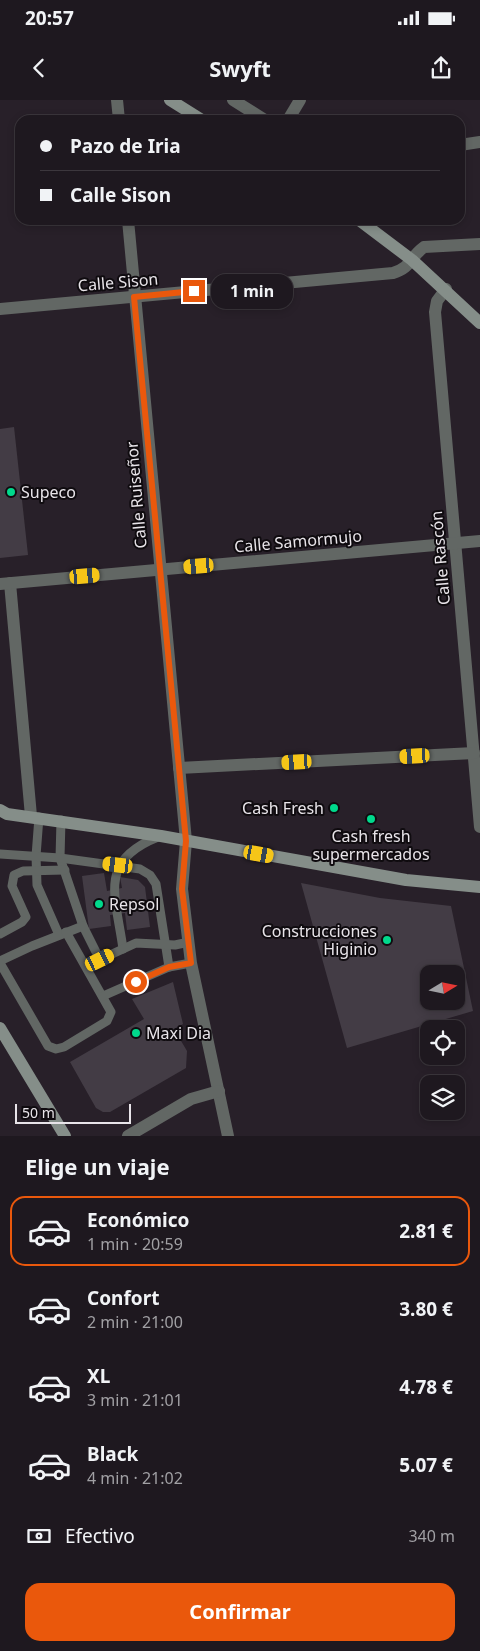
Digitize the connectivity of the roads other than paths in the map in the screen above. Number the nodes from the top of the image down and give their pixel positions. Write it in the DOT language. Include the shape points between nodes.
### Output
graph roads {
  1 [pos="117,100"];
  2 [pos="170,100"];
  3 [pos="233,100"];
  4 [pos="300,100"];
  5 [pos="118,115"];
  6 [pos="194,115"];
  7 [pos="257,115"];
  8 [pos="291,115"];
  9 [pos="480,142"];
  10 [pos="465,144"];
  11 [pos="128,225"];
  12 [pos="366,225"];
  13 [pos="480,244"];
  14 [pos="412,260"];
  15 [pos="446,289"];
  16 [pos="134,297"];
  17 [pos="0,309"];
  18 [pos="480,323"];
  19 [pos="480,541"];
  20 [pos="456,543"];
  21 [pos="159,570"];
  22 [pos="5,583"];
  23 [pos="474,753"];
  24 [pos="179,768"];
  25 [pos="2,814"];
  26 [pos="35,817"];
  27 [pos="61,820"];
  28 [pos="480,827"];
  29 [pos="161,836"];
  30 [pos="186,841"];
  31 [pos="0,854"];
  32 [pos="36,856"];
  33 [pos="60,858"];
  34 [pos="118,865"];
  35 [pos="65,870"];
  36 [pos="36,871"];
  37 [pos="480,887"];
  38 [pos="83,926"];
  39 [pos="0,934"];
  40 [pos="62,934"];
  41 [pos="189,942"];
  42 [pos="164,945"];
  43 [pos="123,949"];
  44 [pos="100,960"];
  45 [pos="0,962"];
  46 [pos="191,963"];
  47 [pos="86,966"];
  48 [pos="169,967"];
  49 [pos="104,996"];
  50 [pos="0,1028"];
  51 [pos="219,1091"];
  52 [pos="64,1136"];
  53 [pos="128,1136"];
  54 [pos="228,1136"];
  1 -- 5 [label="street"];
  2 -- 6 [label="street"];
  3 -- 7 [label="street"];
  4 -- 8 [label="street"];
  9 -- 10 [label="street"];
  11 -- 16 [label="street, Calle Ruiseñor"];
  12 -- 14 [label="street"];
  13 -- 14 [label="street, Calle Sison" via="424,247"];
  14 -- 15 [label="street"];
  14 -- 16 [label="street, Calle Sison" via="406,269 393,273"];
  15 -- 18 [label="street"];
  15 -- 20 [label="street, Calle Rascón" via="437,301 435,312"];
  16 -- 17 [label="street, Calle Sison"];
  16 -- 21 [label="street, Calle Ruiseñor"];
  19 -- 20 [label="street, Calle Samormujo"];
  20 -- 21 [label="street, Calle Samormujo"];
  20 -- 23 [label="street, Calle Rascón"];
  21 -- 22 [label="street, Calle Samormujo"];
  21 -- 24 [label="street, Calle Ruiseñor"];
  22 -- 26 [label="street"];
  23 -- 24 [label="street"];
  23 -- 28 [label="street, Calle Rascón"];
  24 -- 30 [label="street, Calle Ruiseñor"];
  25 -- 26 [label="street"];
  26 -- 27 [label="street"];
  26 -- 32 [label="lane"];
  27 -- 29 [label="street"];
  27 -- 33 [label="lane"];
  29 -- 30 [label="street"];
  29 -- 34 [label="lane" via="142,843"];
  30 -- 37 [label="street" via="406,880"];
  30 -- 41 [label="street, Calle Ruiseñor" via="182,889"];
  31 -- 32 [label="lane"];
  32 -- 33 [label="lane"];
  32 -- 36 [label="lane"];
  33 -- 34 [label="lane"];
  33 -- 35 [label="lane"];
  34 -- 42 [label="lane" via="140,869 154,879"];
  34 -- 43 [label="lane" via="114,879"];
  35 -- 36 [label="lane"];
  35 -- 38 [label="lane"];
  36 -- 39 [label="lane" via="23,871 14,876 12,886 26,917"];
  36 -- 40 [label="lane" via="37,885"];
  38 -- 40 [label="lane"];
  38 -- 44 [label="lane"];
  40 -- 45 [label="lane"];
  40 -- 47 [label="lane"];
  41 -- 42 [label="lane"];
  41 -- 46 [label="street, Calle Ruiseñor"];
  42 -- 43 [label="lane" via="136,943"];
  42 -- 48 [label="lane"];
  43 -- 44 [label="lane"];
  44 -- 47 [label="lane"];
  45 -- 49 [label="lane" via="52,1048 64,1047 107,1021 111,1012"];
  46 -- 48 [label="lane"];
  46 -- 51 [label="street, Calle Ruiseñor"];
  47 -- 49 [label="lane"];
  48 -- 49 [label="lane"];
  50 -- 52 [label="street"];
  51 -- 53 [label="street" via="191,1099"];
  51 -- 54 [label="street, Calle Ruiseñor"];
}
